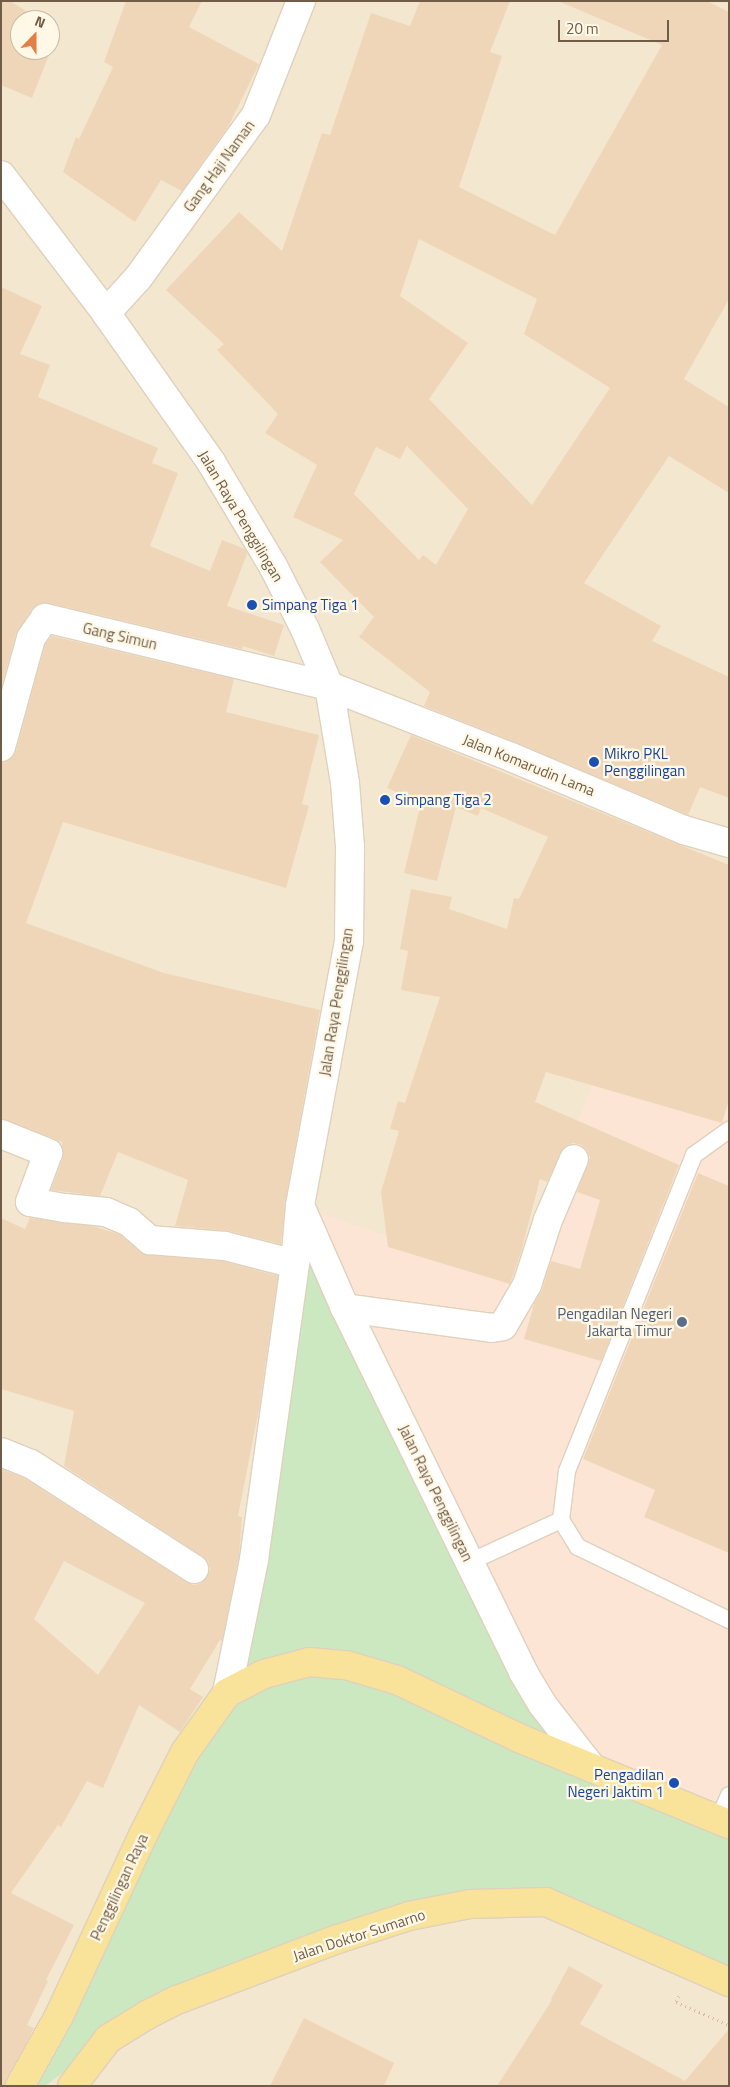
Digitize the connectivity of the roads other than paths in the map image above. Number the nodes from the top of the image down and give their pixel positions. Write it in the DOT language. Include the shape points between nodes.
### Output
graph roads {
  1 [pos="301,1"];
  2 [pos="1,175"];
  3 [pos="106,313"];
  4 [pos="329,686"];
  5 [pos="3,733"];
  6 [pos="729,843"];
  7 [pos="729,1130"];
  8 [pos="1,1134"];
  9 [pos="574,1159"];
  10 [pos="300,1206"];
  11 [pos="295,1264"];
  12 [pos="345,1308"];
  13 [pos="1,1452"];
  14 [pos="561,1520"];
  15 [pos="470,1562"];
  16 [pos="194,1569"];
  17 [pos="729,1620"];
  18 [pos="227,1693"];
  19 [pos="592,1768"];
  20 [pos="729,1795"];
  21 [pos="724,1822"];
  22 [pos="729,1982"];
  23 [pos="20,2086"];
  24 [pos="72,2086"];
  1 -- 3 [label="main road, Gang Haji Naman" via="256,115 138,278"];
  2 -- 3 [label="main road, Jalan Raya Penggilingan"];
  3 -- 4 [label="main road, Jalan Raya Penggilingan" via="211,462 273,566"];
  4 -- 5 [label="main road, Gang Simun" via="45,618 31,638"];
  4 -- 6 [label="main road, Jalan Komarudin Lama" via="520,760 684,830"];
  4 -- 10 [label="main road, Jalan Raya Penggilingan" via="347,798 349,941"];
  7 -- 14 [label="lane" via="694,1155 567,1471"];
  8 -- 11 [label="main road" via="48,1153 30,1202 106,1212 129,1222 150,1240 225,1246"];
  9 -- 12 [label="main road" via="548,1220 526,1285 503,1326 492,1328"];
  10 -- 11 [label="main road, Jalan Raya Penggilingan"];
  10 -- 12 [label="main road, Jalan Raya Penggilingan"];
  11 -- 18 [label="main road, Jalan Raya Penggilingan" via="254,1560"];
  12 -- 15 [label="main road, Jalan Raya Penggilingan"];
  13 -- 16 [label="main road" via="31,1464"];
  14 -- 15 [label="lane"];
  14 -- 17 [label="lane" via="578,1547"];
  15 -- 19 [label="main road, Jalan Raya Penggilingan" via="523,1672 542,1704"];
  18 -- 19 [label="main road" via="264,1674 309,1662 346,1665 397,1680 469,1716"];
  18 -- 23 [label="main road, Penggilingan Raya" via="185,1752 59,2016"];
  19 -- 21 [label="main road"];
  20 -- 21 [label="lane"];
  22 -- 24 [label="main road, Jalan Doktor Sumarno" via="546,1902 470,1904 409,1916 338,1938 177,2000 108,2039"];
}
